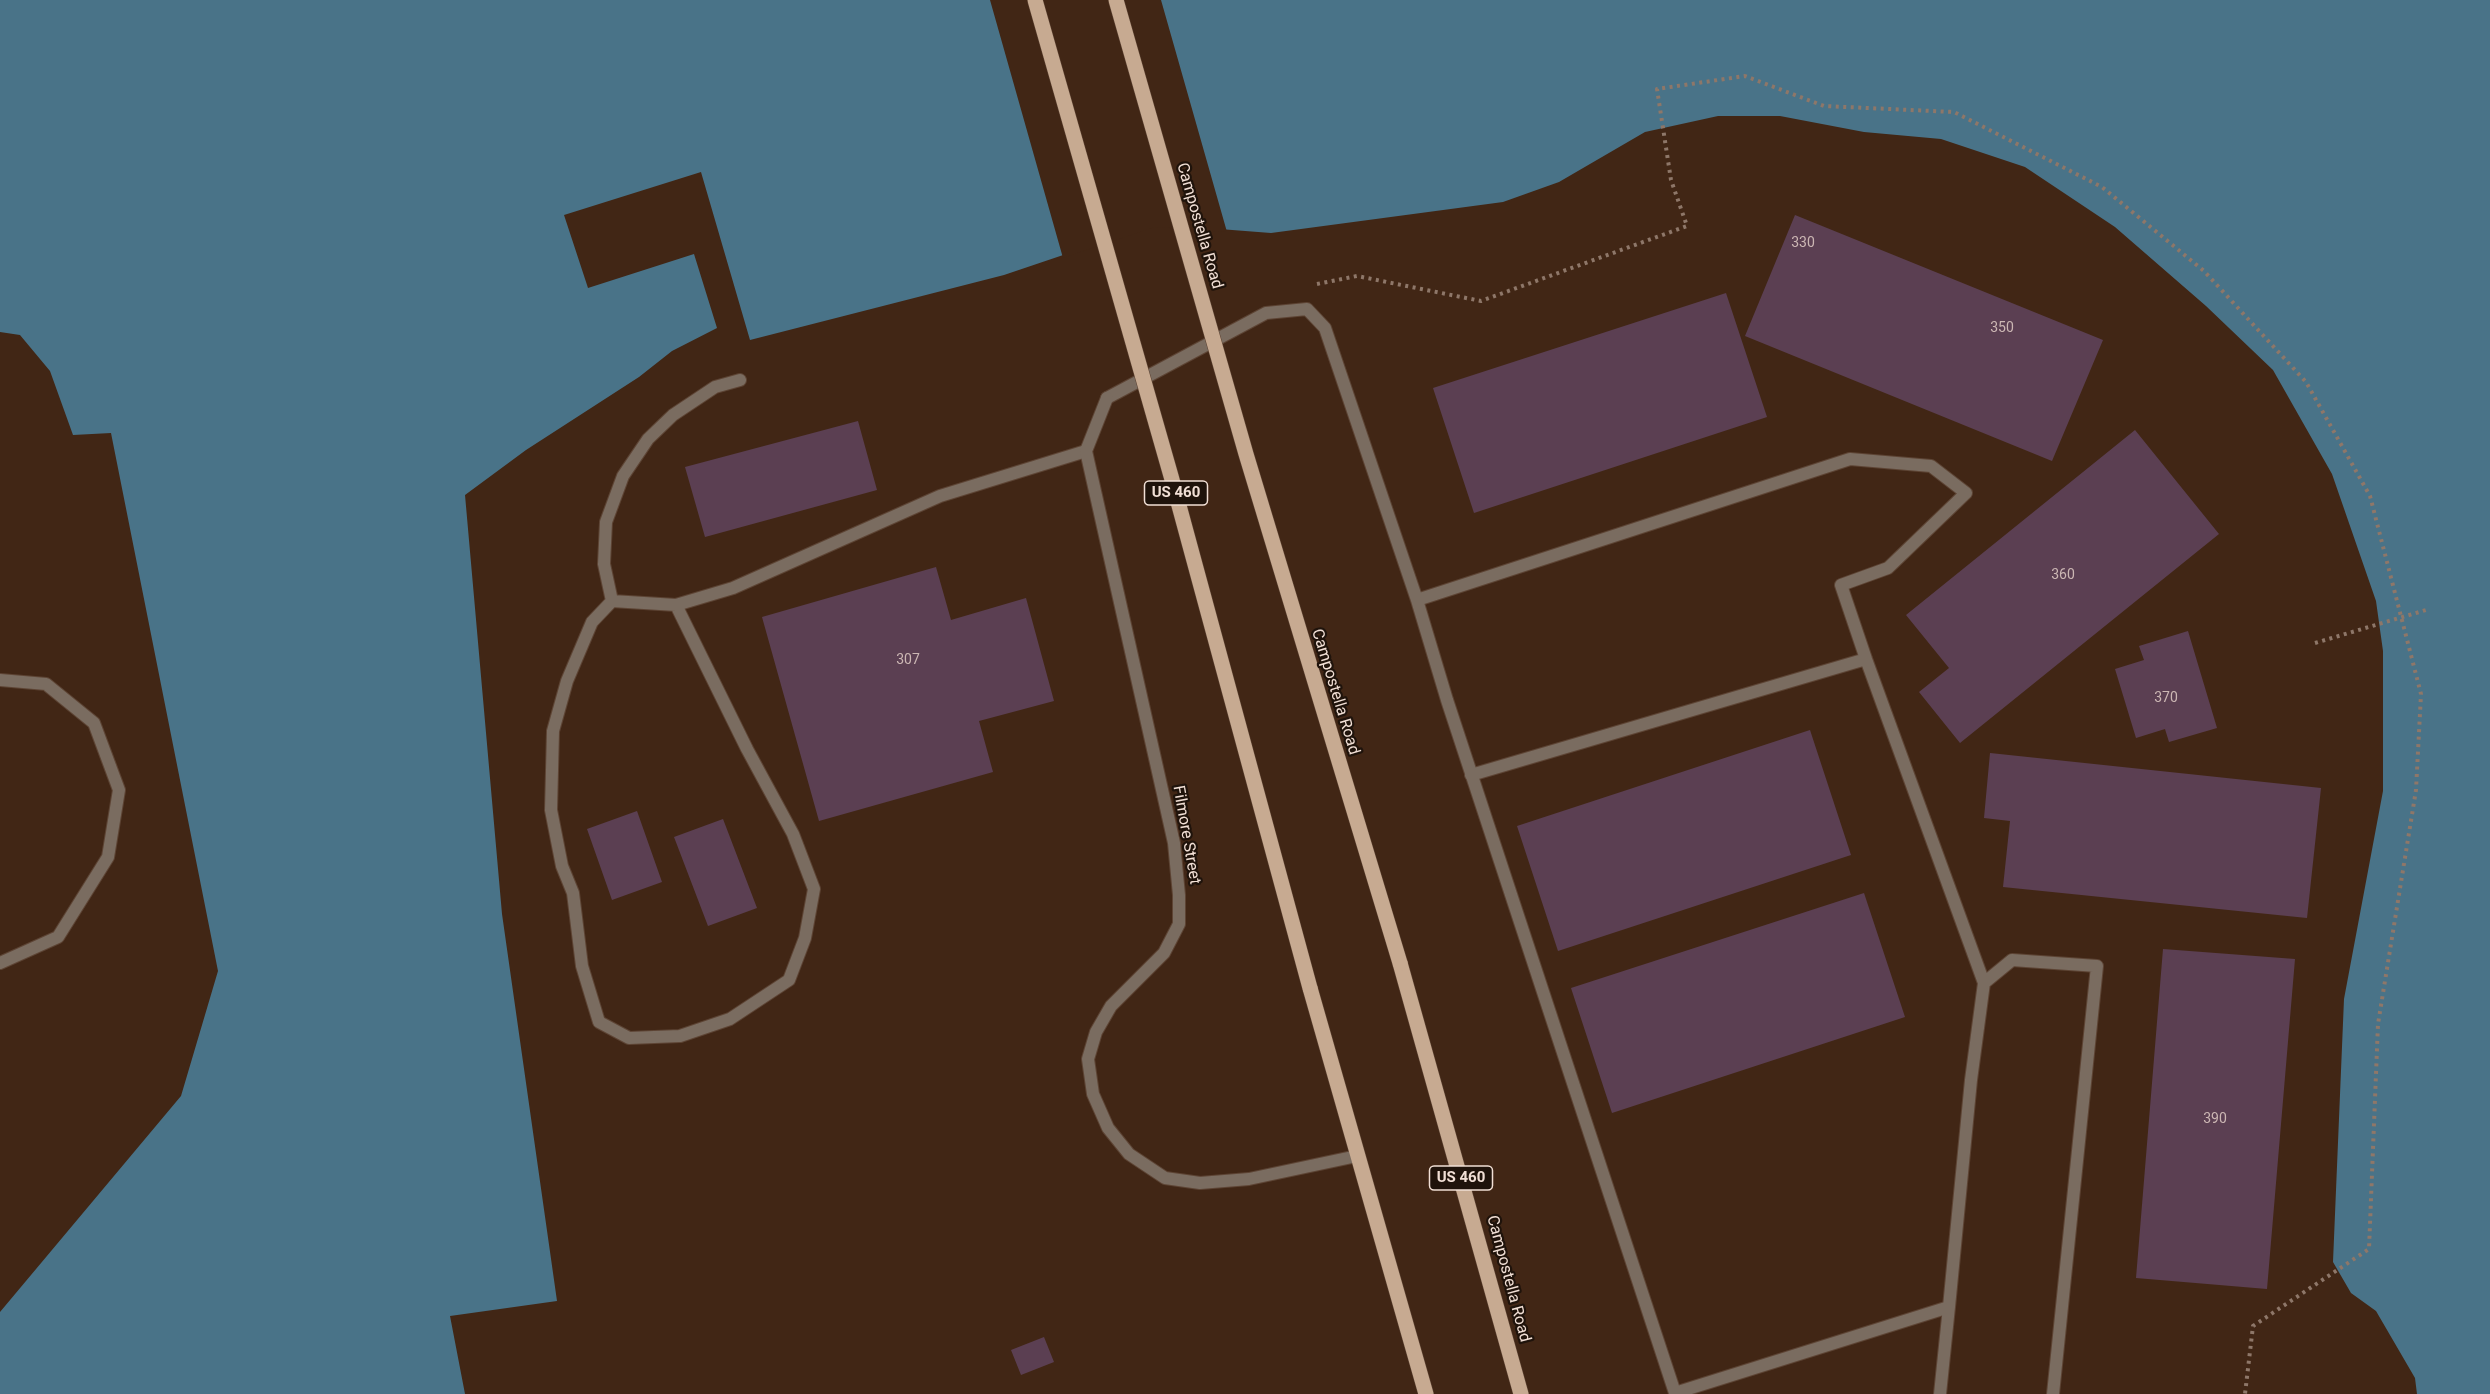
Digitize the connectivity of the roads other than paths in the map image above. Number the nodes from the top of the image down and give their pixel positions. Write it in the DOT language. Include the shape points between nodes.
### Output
graph roads {
  1 [pos="1035,0"];
  2 [pos="1116,0"];
  3 [pos="740,380"];
  4 [pos="1086,451"];
  5 [pos="1417,600"];
  6 [pos="612,601"];
  7 [pos="676,605"];
  8 [pos="1866,658"];
  9 [pos="0,680"];
  10 [pos="1471,775"];
  11 [pos="0,963"];
  12 [pos="1984,983"];
  13 [pos="1357,1156"];
  14 [pos="1949,1307"];
  15 [pos="1426,1394"];
  16 [pos="1521,1394"];
  17 [pos="1940,1394"];
  18 [pos="2053,1394"];
  1 -- 13 [label="main road, US 460, bridge" via="1174,487"];
  2 -- 16 [label="main road, Campostella Road / US 460, bridge" via="1246,454 1400,963"];
  3 -- 6 [label="street" via="715,387 674,415 648,440 623,476 606,522 604,564"];
  4 -- 5 [label="street" via="1107,398 1266,313 1307,309 1325,328"];
  4 -- 7 [label="street" via="940,496 733,588"];
  4 -- 13 [label="street, Filmore Street" via="1174,843 1179,895 1179,924 1164,953 1111,1006 1096,1032 1089,1059 1093,1094 1108,1128 1129,1154 1165,1178 1200,1183 1249,1179"];
  5 -- 8 [label="street" via="1850,459 1931,466 1966,493 1888,568 1841,585"];
  5 -- 10 [label="street"];
  6 -- 7 [label="street"];
  6 -- 7 [label="street" via="592,622 567,681 554,731 551,810 562,866 573,893 582,966 599,1022 629,1038 680,1036 730,1018 789,980 805,938 814,889 794,834"];
  8 -- 10 [label="street"];
  8 -- 12 [label="street"];
  9 -- 11 [label="street" via="46,684 94,723 119,790 108,857 58,937"];
  10 -- 14 [label="street" via="1675,1393"];
  12 -- 14 [label="street"];
  12 -- 18 [label="street" via="2012,960 2097,966"];
  13 -- 15 [label="main road, US 460"];
  14 -- 17 [label="street"];
}
